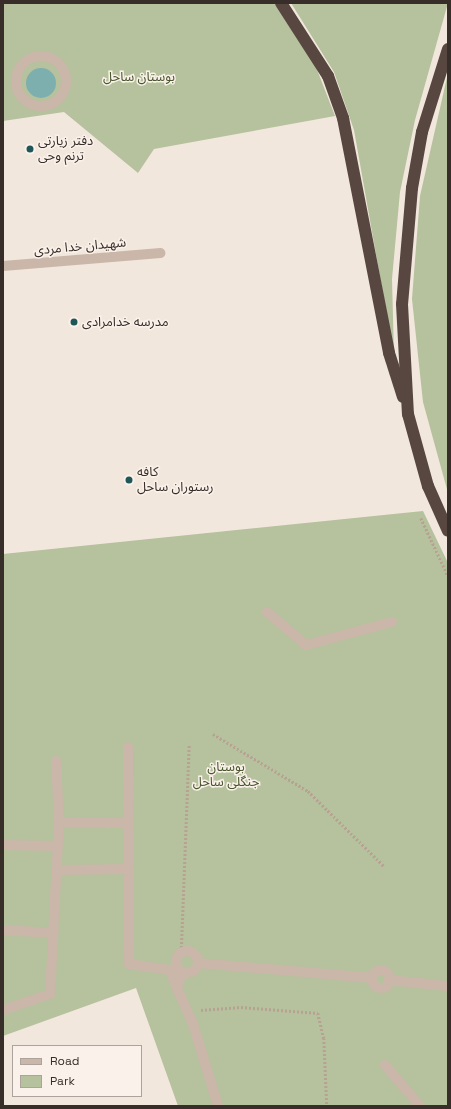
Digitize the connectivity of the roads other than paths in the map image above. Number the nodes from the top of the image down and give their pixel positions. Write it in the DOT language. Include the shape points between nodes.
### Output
graph roads {
  1 [pos="281,3"];
  2 [pos="448,50"];
  3 [pos="23,63"];
  4 [pos="160,253"];
  5 [pos="3,266"];
  6 [pos="408,414"];
  7 [pos="448,530"];
  8 [pos="267,612"];
  9 [pos="392,622"];
  10 [pos="128,747"];
  11 [pos="56,761"];
  12 [pos="59,822"];
  13 [pos="128,823"];
  14 [pos="3,845"];
  15 [pos="58,846"];
  16 [pos="129,869"];
  17 [pos="57,870"];
  18 [pos="3,930"];
  19 [pos="54,933"];
  20 [pos="198,964"];
  21 [pos="183,972"];
  22 [pos="448,986"];
  23 [pos="177,988"];
  24 [pos="3,1010"];
  25 [pos="385,1065"];
  26 [pos="218,1106"];
  27 [pos="420,1106"];
  1 -- 6 [label="highway" via="328,76 343,118 389,352"];
  2 -- 6 [label="highway" via="422,132 404,254 402,304"];
  3 -- 3 [label="street" via="46,56 60,64 66,87 57,101 41,106 20,94 17,78"];
  4 -- 5 [label="street, شهیدان خدا مردی"];
  6 -- 7 [label="highway" via="428,486"];
  8 -- 9 [label="street" via="306,644"];
  10 -- 13 [label="street"];
  11 -- 12 [label="street"];
  12 -- 13 [label="street"];
  12 -- 15 [label="street"];
  13 -- 16 [label="street"];
  14 -- 15 [label="street"];
  15 -- 17 [label="street"];
  16 -- 17 [label="street"];
  16 -- 23 [label="street" via="130,964 170,970"];
  17 -- 19 [label="street"];
  18 -- 19 [label="street"];
  19 -- 24 [label="street" via="50,994"];
  20 -- 21 [label="street" via="192,972"];
  20 -- 21 [label="street" via="192,952 182,952 176,964"];
  20 -- 22 [label="street" via="372,978 380,988 389,980"];
  21 -- 23 [label="street"];
  23 -- 26 [label="street" via="192,1012 193,1024"];
  25 -- 27 [label="street"];
}
